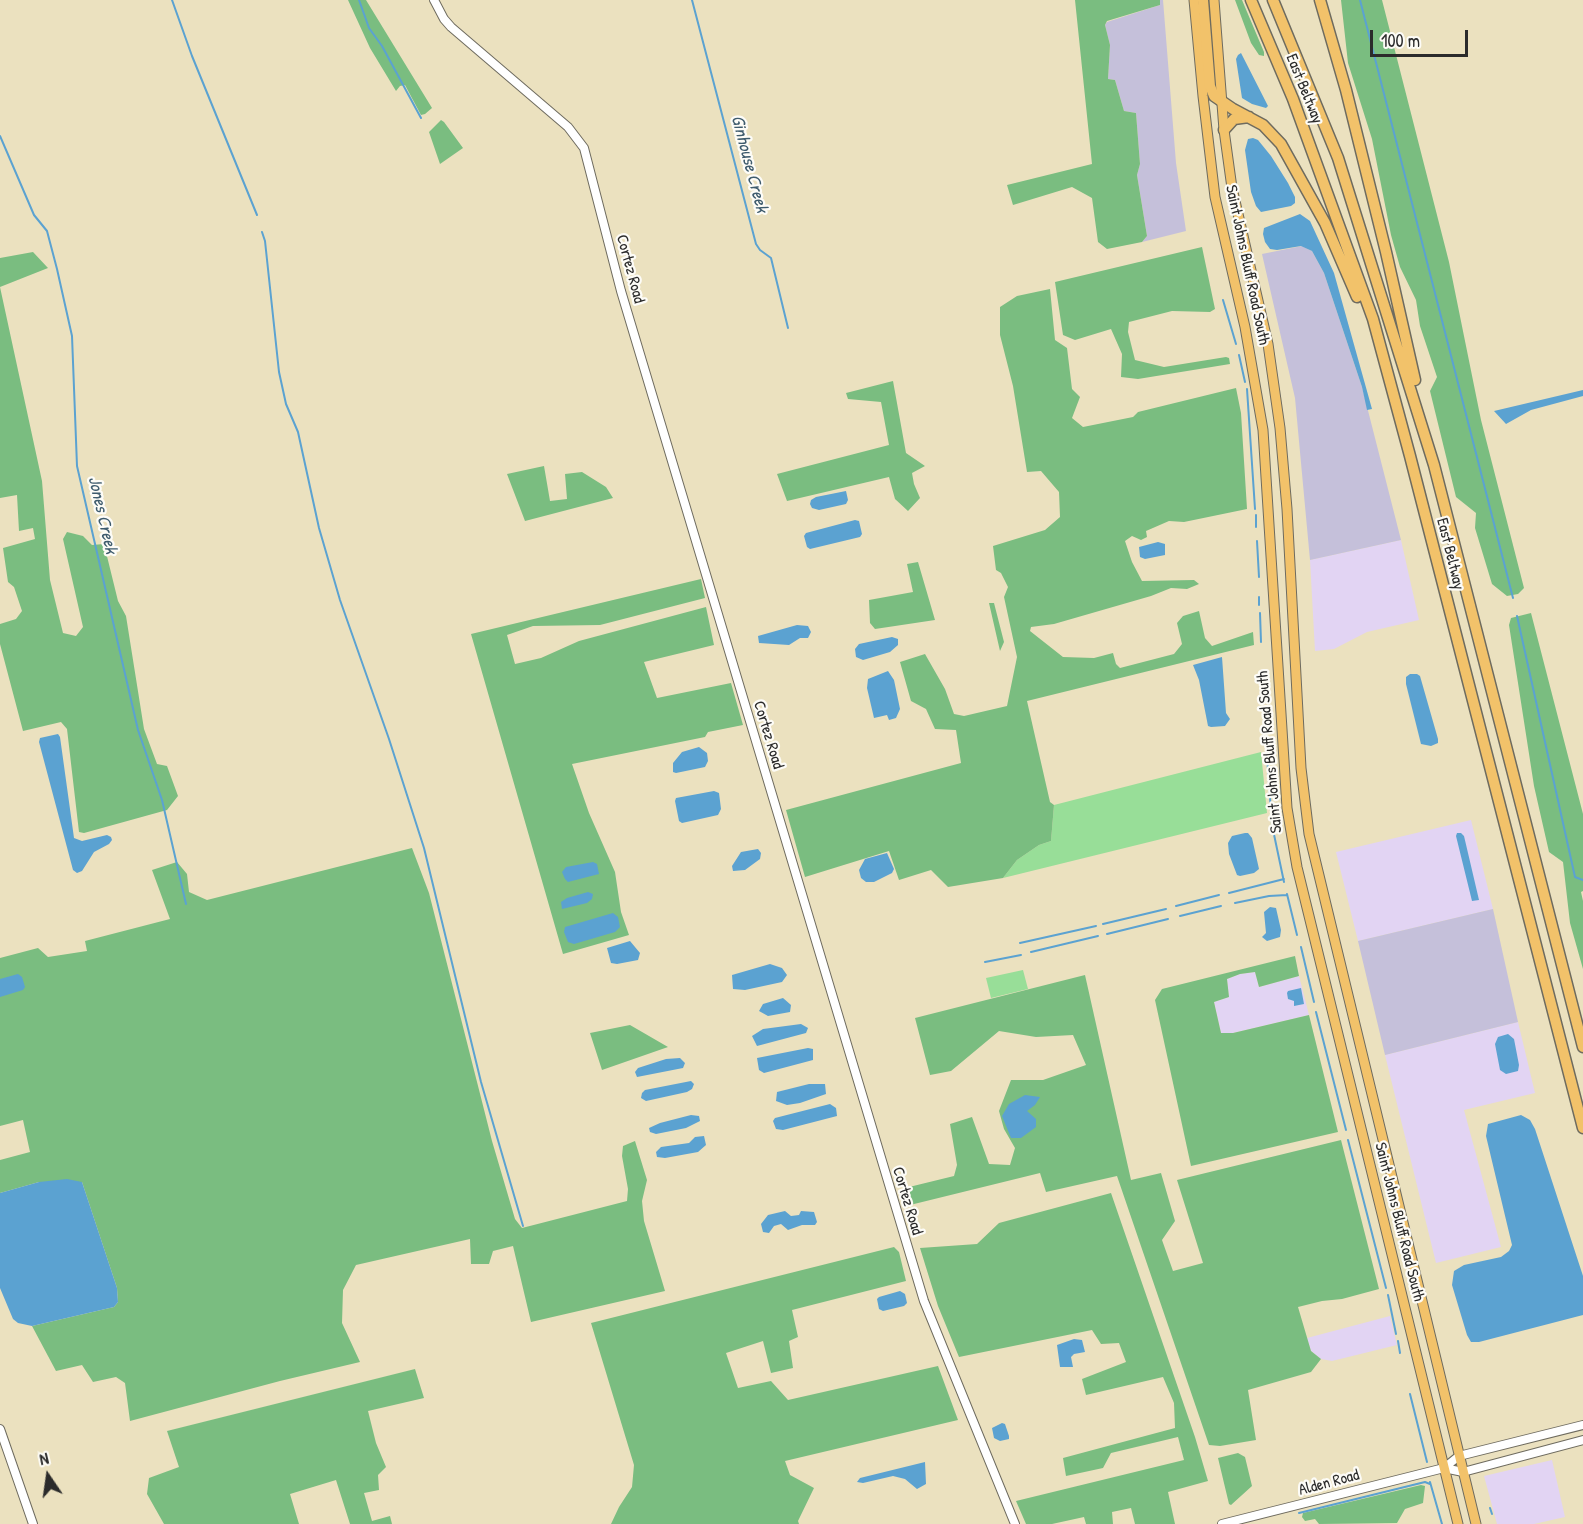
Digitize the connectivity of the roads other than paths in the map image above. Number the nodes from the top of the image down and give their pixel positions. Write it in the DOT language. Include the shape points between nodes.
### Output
graph roads {
  1 [pos="434,0"];
  2 [pos="1194,0"];
  3 [pos="1203,0"];
  4 [pos="1214,0"];
  5 [pos="1251,0"];
  6 [pos="1273,0"];
  7 [pos="1320,0"];
  8 [pos="1223,103"];
  9 [pos="1252,118"];
  10 [pos="1224,130"];
  11 [pos="1401,422"];
  12 [pos="1434,465"];
  13 [pos="1583,1047"];
  14 [pos="1583,1128"];
  15 [pos="1583,1425"];
  16 [pos="0,1429"];
  17 [pos="1583,1440"];
  18 [pos="1459,1456"];
  19 [pos="1444,1468"];
  20 [pos="1462,1472"];
  21 [pos="33,1524"];
  22 [pos="1015,1524"];
  23 [pos="1222,1524"];
  24 [pos="1458,1524"];
  25 [pos="1476,1524"];
  1 -- 22 [label="street, Cortez Road" via="451,27 568,127 584,148 621,291 924,1302"];
  2 -- 19 [label="main road, Saint Johns Bluff Road South" via="1215,197 1263,430 1287,808 1301,886"];
  3 -- 8 [label="highway" via="1210,86"];
  4 -- 8 [label="main road, Saint Johns Bluff Road South"];
  5 -- 11 [label="highway, East Beltway" via="1338,219 1373,319"];
  6 -- 12 [label="highway, East Beltway" via="1338,158"];
  7 -- 12 [label="highway" via="1386,252"];
  8 -- 9 [label="highway"];
  8 -- 10 [label="main road, Saint Johns Bluff Road South"];
  9 -- 10 [label="highway" via="1237,118"];
  9 -- 11 [label="highway" via="1281,144 1325,223 1353,285"];
  10 -- 18 [label="main road, Saint Johns Bluff Road South" via="1232,188 1268,344 1278,409 1301,768 1309,834"];
  11 -- 14 [label="highway, East Beltway"];
  12 -- 13 [label="highway, East Beltway"];
  15 -- 18 [label="street, Alden Road"];
  16 -- 21 [label="street"];
  17 -- 20 [label="street, Alden Road"];
  18 -- 19 [label="street, Alden Road"];
  18 -- 20 [label="main road, Saint Johns Bluff Road South"];
  19 -- 20 [label="street, Alden Road"];
  19 -- 23 [label="street, Alden Road"];
  19 -- 24 [label="main road, Saint Johns Bluff Road South"];
  20 -- 25 [label="main road, Saint Johns Bluff Road South"];
}
